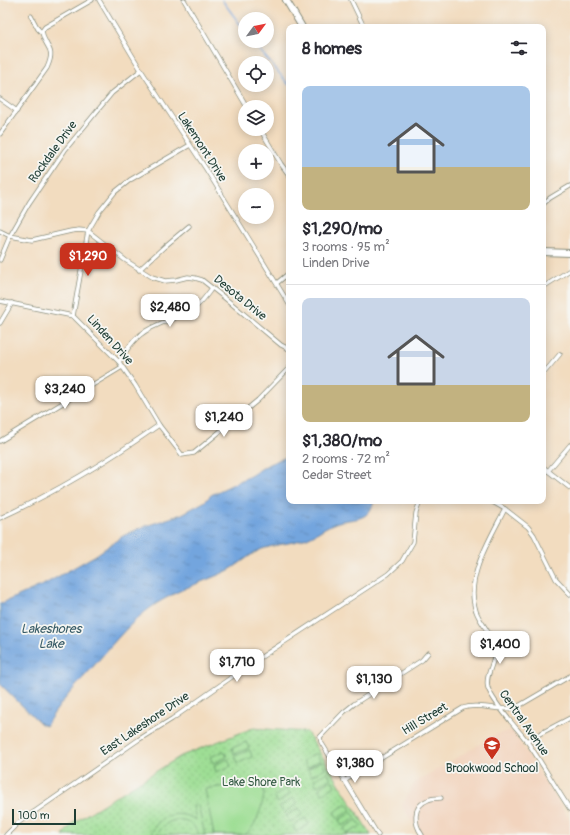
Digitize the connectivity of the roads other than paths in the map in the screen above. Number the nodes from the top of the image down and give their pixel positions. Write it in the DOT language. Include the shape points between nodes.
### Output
graph roads {
  1 [pos="92,0"];
  2 [pos="99,0"];
  3 [pos="184,0"];
  4 [pos="286,0"];
  5 [pos="351,0"];
  6 [pos="31,16"];
  7 [pos="300,24"];
  8 [pos="363,24"];
  9 [pos="42,33"];
  10 [pos="141,70"];
  11 [pos="0,99"];
  12 [pos="243,100"];
  13 [pos="17,111"];
  14 [pos="0,134"];
  15 [pos="264,136"];
  16 [pos="190,145"];
  17 [pos="286,171"];
  18 [pos="570,186"];
  19 [pos="546,201"];
  20 [pos="189,226"];
  21 [pos="0,230"];
  22 [pos="88,232"];
  23 [pos="10,236"];
  24 [pos="546,252"];
  25 [pos="570,253"];
  26 [pos="0,260"];
  27 [pos="139,270"];
  28 [pos="570,270"];
  29 [pos="286,276"];
  30 [pos="277,283"];
  31 [pos="546,285"];
  32 [pos="212,288"];
  33 [pos="286,299"];
  34 [pos="0,301"];
  35 [pos="12,303"];
  36 [pos="73,316"];
  37 [pos="0,323"];
  38 [pos="286,348"];
  39 [pos="560,354"];
  40 [pos="119,362"];
  41 [pos="122,366"];
  42 [pos="546,370"];
  43 [pos="286,371"];
  44 [pos="159,426"];
  45 [pos="0,441"];
  46 [pos="570,445"];
  47 [pos="548,471"];
  48 [pos="570,488"];
  49 [pos="419,504"];
  50 [pos="496,504"];
  51 [pos="505,509"];
  52 [pos="0,518"];
  53 [pos="570,594"];
  54 [pos="428,653"];
  55 [pos="570,676"];
  56 [pos="502,710"];
  57 [pos="570,718"];
  58 [pos="526,741"];
  59 [pos="344,781"];
  60 [pos="441,798"];
  61 [pos="570,798"];
  62 [pos="564,801"];
  63 [pos="570,809"];
  64 [pos="6,835"];
  65 [pos="378,835"];
  66 [pos="422,835"];
  1 -- 9 [label="street" via="45,27"];
  2 -- 10 [label="street, Lakemont Drive"];
  3 -- 12 [label="street"];
  4 -- 7 [label="main road"];
  5 -- 8 [label="street"];
  6 -- 9 [label="street"];
  9 -- 13 [label="street" via="52,54 51,61"];
  10 -- 16 [label="street, Lakemont Drive"];
  10 -- 23 [label="street, Rockdale Drive" via="112,93 65,150"];
  11 -- 13 [label="street"];
  13 -- 14 [label="street"];
  15 -- 17 [label="street"];
  16 -- 22 [label="street, Linden Drive" via="130,180 115,192 99,212"];
  16 -- 30 [label="street, Lakemont Drive"];
  18 -- 19 [label="street"];
  20 -- 27 [label="street"];
  21 -- 23 [label="street"];
  22 -- 23 [label="street" via="71,231 32,240"];
  22 -- 27 [label="street, Desota Drive"];
  22 -- 36 [label="street, Linden Drive"];
  23 -- 26 [label="street, Rockdale Drive"];
  24 -- 25 [label="main road"];
  27 -- 32 [label="street, Desota Drive" via="165,281 195,278"];
  28 -- 31 [label="street"];
  29 -- 30 [label="street"];
  30 -- 33 [label="street, Lakemont Drive"];
  32 -- 38 [label="street, Desota Drive"];
  32 -- 40 [label="street" via="193,309 139,335"];
  34 -- 35 [label="street"];
  35 -- 36 [label="street"];
  35 -- 37 [label="street"];
  36 -- 40 [label="street, Linden Drive"];
  39 -- 42 [label="street"];
  40 -- 41 [label="street, Linden Drive"];
  41 -- 44 [label="street, Linden Drive"];
  41 -- 45 [label="street"];
  43 -- 44 [label="street, Linden Drive" via="258,400 194,454 182,455"];
  44 -- 52 [label="street" via="62,487"];
  46 -- 47 [label="street"];
  47 -- 48 [label="street"];
  49 -- 64 [label="street, East Lakeshore Drive" via="413,542 402,561 388,574 246,667 172,720 138,740 18,823"];
  50 -- 51 [label="street"];
  51 -- 53 [label="street" via="528,527 556,579"];
  51 -- 56 [label="street, Central Avenue" via="479,564 472,595 476,613 495,646 488,685"];
  54 -- 59 [label="street" via="422,660 354,704 320,737"];
  55 -- 56 [label="street" via="517,707"];
  56 -- 58 [label="street, Central Avenue"];
  56 -- 59 [label="street, Hill Street" via="472,706 462,708"];
  57 -- 58 [label="street"];
  58 -- 62 [label="street, Central Avenue"];
  59 -- 65 [label="street"];
  60 -- 66 [label="street" via="429,799 420,804 416,812 416,822"];
  61 -- 62 [label="street"];
  62 -- 63 [label="street, Central Avenue"];
}
